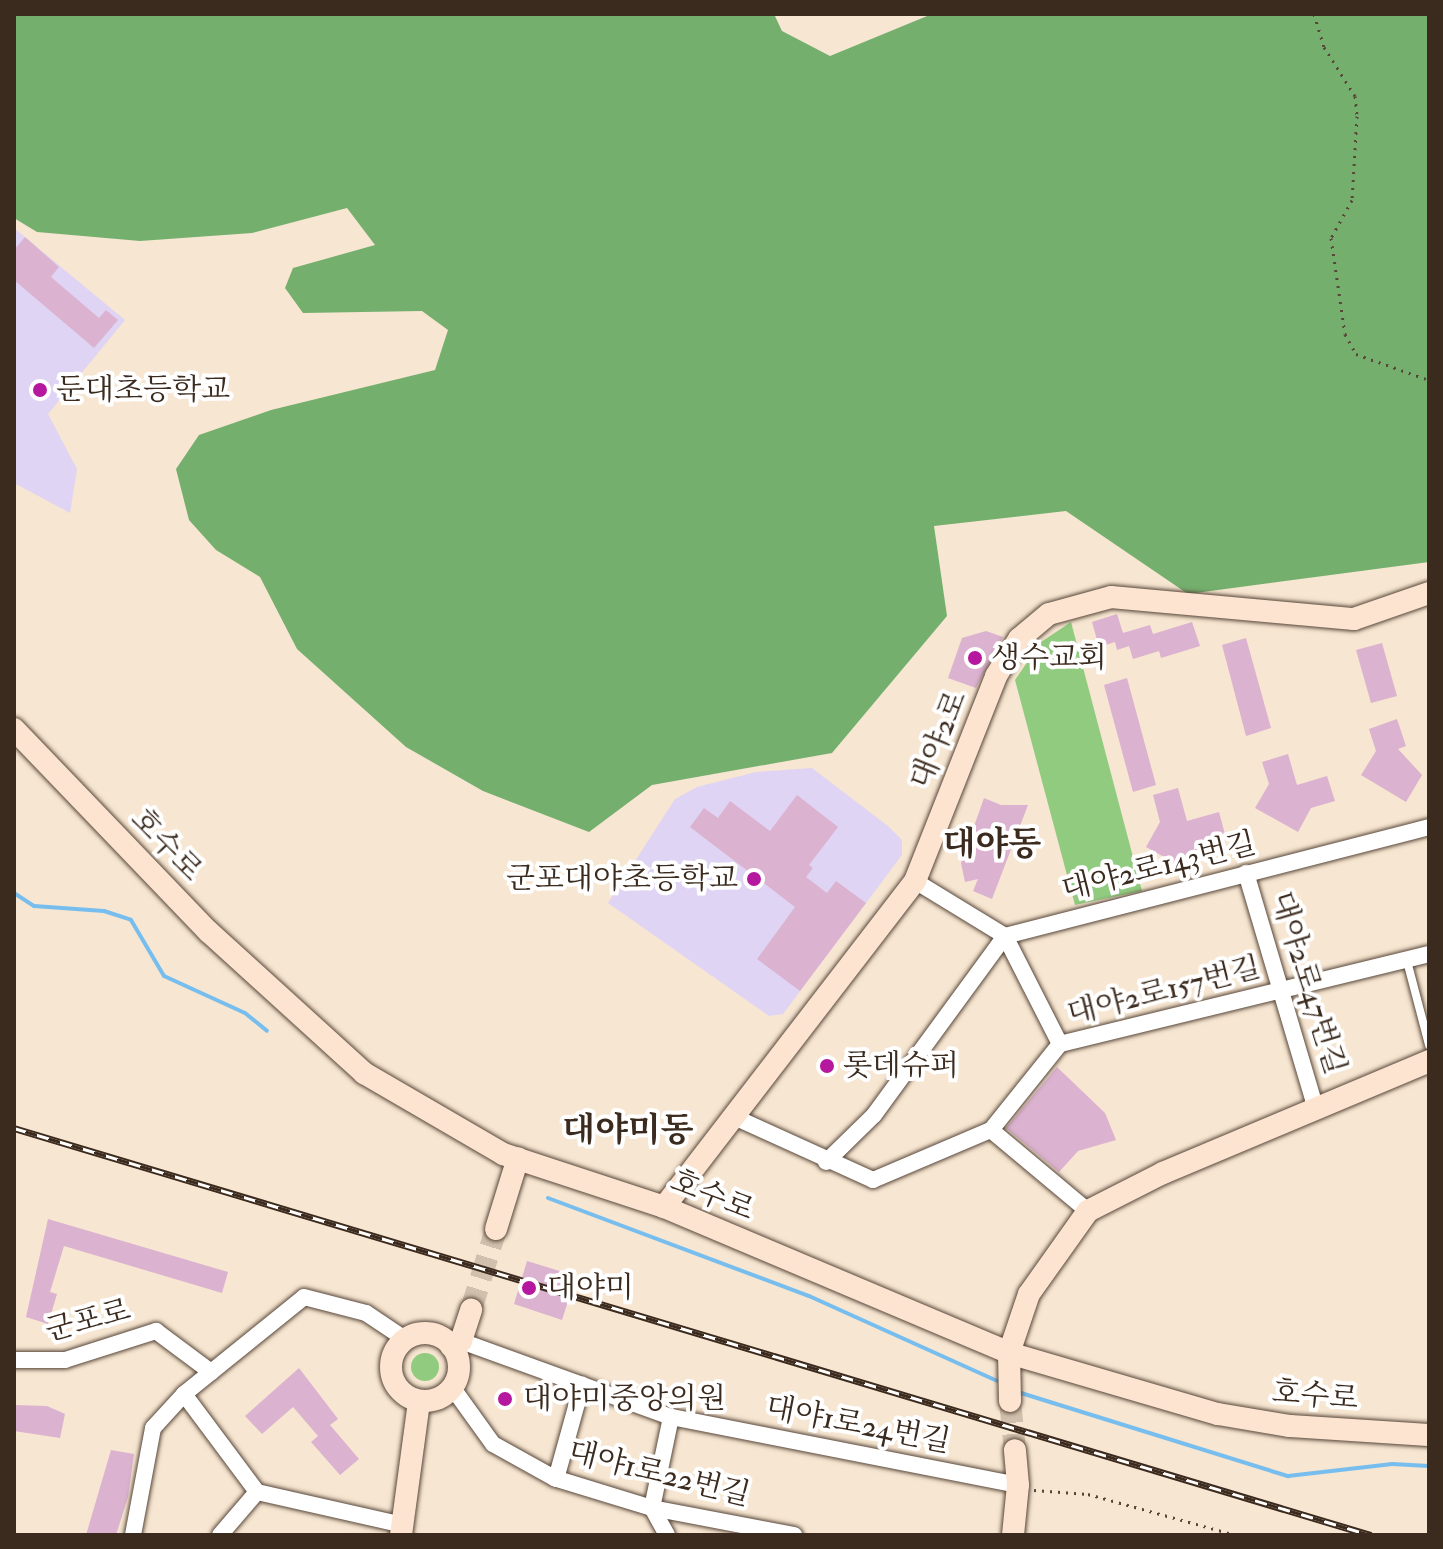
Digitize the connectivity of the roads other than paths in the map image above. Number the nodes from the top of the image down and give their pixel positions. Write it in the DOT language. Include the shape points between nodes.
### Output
graph roads {
  1 [pos="1429,593"];
  2 [pos="14,729"];
  3 [pos="1429,827"];
  4 [pos="1246,873"];
  5 [pos="915,881"];
  6 [pos="1005,936"];
  7 [pos="1429,954"];
  8 [pos="1407,961"];
  9 [pos="1280,991"];
  10 [pos="1060,1044"];
  11 [pos="1429,1045"];
  12 [pos="1429,1061"];
  13 [pos="1316,1109"];
  14 [pos="732,1116"];
  15 [pos="991,1130"];
  16 [pos="518,1158"];
  17 [pos="826,1162"];
  18 [pos="664,1207"];
  19 [pos="1088,1211"];
  20 [pos="496,1229"];
  21 [pos="471,1310"];
  22 [pos="405,1339"];
  23 [pos="456,1344"];
  24 [pos="1009,1353"];
  25 [pos="14,1360"];
  26 [pos="211,1372"];
  27 [pos="582,1385"];
  28 [pos="452,1387"];
  29 [pos="184,1394"];
  30 [pos="419,1401"];
  31 [pos="1010,1401"];
  32 [pos="671,1417"];
  33 [pos="1429,1435"];
  34 [pos="1015,1450"];
  35 [pos="556,1479"];
  36 [pos="1018,1485"];
  37 [pos="257,1492"];
  38 [pos="652,1508"];
  39 [pos="402,1530"];
  40 [pos="749,1530"];
  41 [pos="133,1535"];
  42 [pos="220,1535"];
  43 [pos="667,1535"];
  44 [pos="794,1535"];
  45 [pos="1013,1535"];
  1 -- 5 [label="street, 대야2로" via="1354,619 1111,597 1049,614 1019,639 996,676"];
  2 -- 16 [label="street, 호수로" via="209,932 364,1073"];
  3 -- 4 [label="street, 대야2로143번길"];
  4 -- 6 [label="street, 대야2로143번길"];
  4 -- 9 [label="street, 대야2로47번길"];
  5 -- 6 [label="street"];
  5 -- 14 [label="street, 대야2로"];
  6 -- 10 [label="street"];
  6 -- 17 [label="street" via="874,1115"];
  7 -- 8 [label="street, 대야2로157번길"];
  8 -- 9 [label="street, 대야2로157번길"];
  8 -- 11 [label="lane"];
  9 -- 10 [label="street, 대야2로157번길"];
  9 -- 13 [label="street, 대야2로47번길"];
  10 -- 15 [label="street, 대야2로157번길"];
  12 -- 13 [label="street"];
  13 -- 19 [label="street"];
  14 -- 17 [label="street, 대야2로157번길"];
  14 -- 18 [label="street, 대야2로"];
  15 -- 17 [label="street, 대야2로157번길" via="873,1180"];
  15 -- 19 [label="street"];
  16 -- 18 [label="street, 호수로"];
  16 -- 20 [label="street"];
  18 -- 24 [label="street, 호수로"];
  19 -- 24 [label="street" via="1029,1294"];
  21 -- 23 [label="street"];
  22 -- 23 [label="street" via="424,1333"];
  22 -- 26 [label="street" via="366,1313 304,1297"];
  22 -- 30 [label="street" via="395,1349 391,1375 407,1396"];
  23 -- 27 [label="street, 대야1로24번길"];
  23 -- 28 [label="street" via="458,1366"];
  24 -- 31 [label="street"];
  24 -- 33 [label="street, 호수로" via="1218,1414 1290,1426"];
  25 -- 26 [label="street, 군포로" via="65,1360 156,1331"];
  26 -- 29 [label="street"];
  27 -- 32 [label="street, 대야1로24번길"];
  27 -- 35 [label="street"];
  28 -- 30 [label="street" via="438,1399"];
  28 -- 35 [label="street, 대야1로22번길" via="493,1444"];
  29 -- 37 [label="street"];
  29 -- 41 [label="street" via="153,1428"];
  30 -- 39 [label="street"];
  32 -- 36 [label="street, 대야1로24번길"];
  32 -- 38 [label="street"];
  34 -- 36 [label="street"];
  35 -- 38 [label="street, 대야1로22번길"];
  36 -- 45 [label="street"];
  37 -- 39 [label="street"];
  37 -- 42 [label="street"];
  38 -- 40 [label="street, 대야1로22번길"];
  38 -- 43 [label="street"];
  40 -- 44 [label="street, 대야1로22번길"];
}
